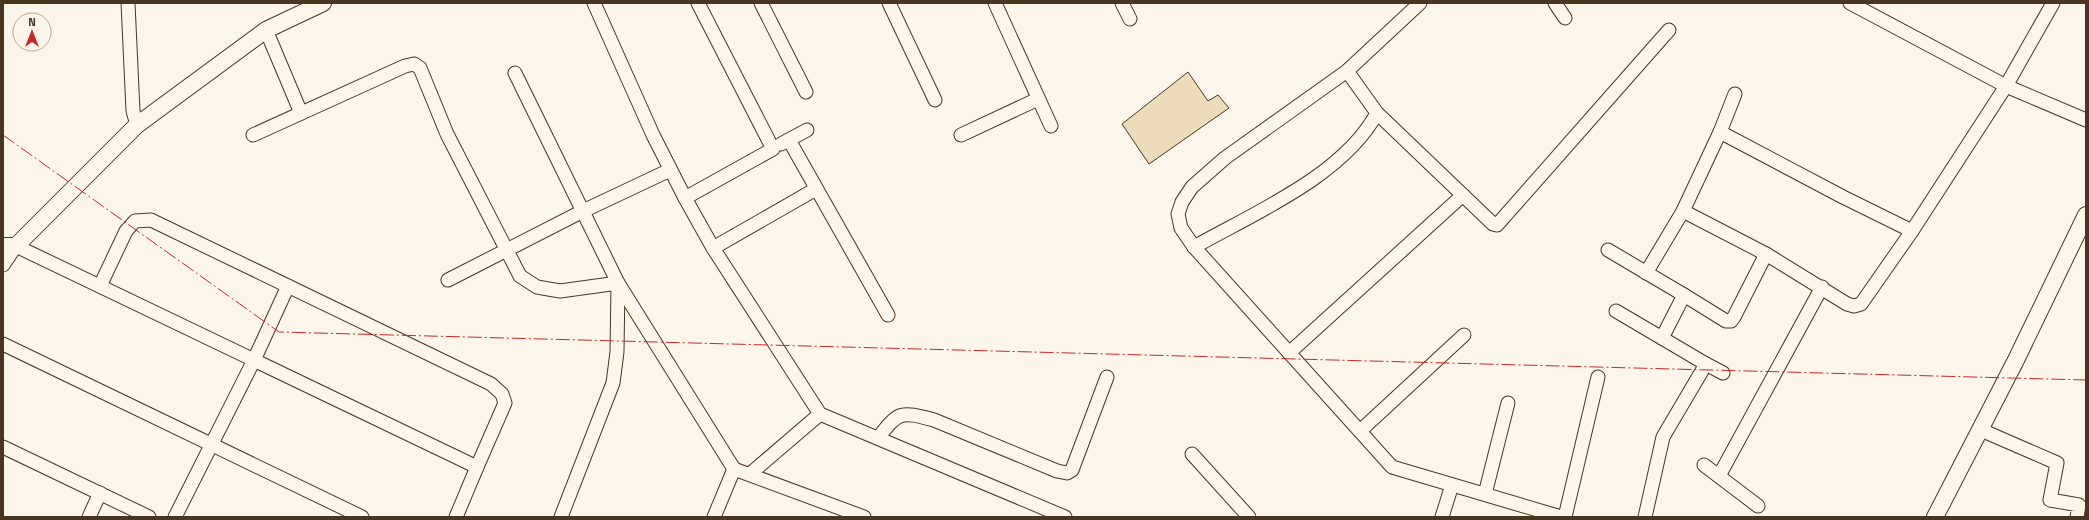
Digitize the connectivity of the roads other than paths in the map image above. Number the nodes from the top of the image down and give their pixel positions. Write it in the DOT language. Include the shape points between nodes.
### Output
graph roads {
  1 [pos="128,3"];
  2 [pos="324,3"];
  3 [pos="594,3"];
  4 [pos="698,3"];
  5 [pos="761,3"];
  6 [pos="889,3"];
  7 [pos="995,3"];
  8 [pos="1122,3"];
  9 [pos="1420,3"];
  10 [pos="1556,3"];
  11 [pos="2053,3"];
  12 [pos="1854,4"];
  13 [pos="1565,18"];
  14 [pos="1130,19"];
  15 [pos="266,30"];
  16 [pos="1669,30"];
  17 [pos="1347,71"];
  18 [pos="515,73"];
  19 [pos="2006,86"];
  20 [pos="806,92"];
  21 [pos="1735,94"];
  22 [pos="1038,99"];
  23 [pos="935,100"];
  24 [pos="301,113"];
  25 [pos="1377,113"];
  26 [pos="2086,120"];
  27 [pos="137,124"];
  28 [pos="1051,126"];
  29 [pos="807,130"];
  30 [pos="1720,132"];
  31 [pos="253,135"];
  32 [pos="961,136"];
  33 [pos="789,140"];
  34 [pos="772,149"];
  35 [pos="670,170"];
  36 [pos="816,189"];
  37 [pos="1463,195"];
  38 [pos="685,198"];
  39 [pos="583,211"];
  40 [pos="1683,211"];
  41 [pos="2086,215"];
  42 [pos="1912,231"];
  43 [pos="10,246"];
  44 [pos="1194,247"];
  45 [pos="713,248"];
  46 [pos="505,250"];
  47 [pos="1608,250"];
  48 [pos="1766,254"];
  49 [pos="3,264"];
  50 [pos="1646,273"];
  51 [pos="448,280"];
  52 [pos="618,283"];
  53 [pos="100,286"];
  54 [pos="288,286"];
  55 [pos="1822,287"];
  56 [pos="1684,296"];
  57 [pos="1616,311"];
  58 [pos="888,315"];
  59 [pos="1464,335"];
  60 [pos="1662,338"];
  61 [pos="3,344"];
  62 [pos="1289,353"];
  63 [pos="254,360"];
  64 [pos="1706,364"];
  65 [pos="1723,373"];
  66 [pos="1107,377"];
  67 [pos="1598,377"];
  68 [pos="1508,403"];
  69 [pos="820,414"];
  70 [pos="1981,430"];
  71 [pos="1360,431"];
  72 [pos="878,438"];
  73 [pos="212,444"];
  74 [pos="3,447"];
  75 [pos="1192,454"];
  76 [pos="1704,466"];
  77 [pos="477,467"];
  78 [pos="734,469"];
  79 [pos="750,474"];
  80 [pos="1719,476"];
  81 [pos="1452,485"];
  82 [pos="100,494"];
  83 [pos="1485,494"];
  84 [pos="1758,506"];
  85 [pos="2080,509"];
  86 [pos="858,516"];
  87 [pos="90,517"];
  88 [pos="149,517"];
  89 [pos="175,517"];
  90 [pos="362,517"];
  91 [pos="456,517"];
  92 [pos="561,517"];
  93 [pos="714,517"];
  94 [pos="1065,517"];
  95 [pos="1249,517"];
  96 [pos="1442,517"];
  97 [pos="1561,517"];
  98 [pos="1565,517"];
  99 [pos="1645,517"];
  100 [pos="1935,517"];
  1 -- 27 [label="street" via="133,111"];
  2 -- 15 [label="street"];
  3 -- 35 [label="street"];
  4 -- 34 [label="street"];
  5 -- 20 [label="street"];
  6 -- 23 [label="street"];
  7 -- 22 [label="street"];
  8 -- 14 [label="street"];
  9 -- 17 [label="street"];
  10 -- 13 [label="street"];
  11 -- 19 [label="street"];
  12 -- 19 [label="street"];
  15 -- 24 [label="street"];
  15 -- 27 [label="street"];
  16 -- 37 [label="street" via="1498,225 1493,224"];
  17 -- 25 [label="street"];
  17 -- 44 [label="street" via="1225,158 1192,187 1178,214 1181,228"];
  18 -- 39 [label="street"];
  19 -- 26 [label="street"];
  19 -- 42 [label="street"];
  21 -- 30 [label="street"];
  22 -- 28 [label="street"];
  22 -- 32 [label="street"];
  24 -- 31 [label="street"];
  24 -- 46 [label="street" via="405,66 414,64 420,68 447,134"];
  25 -- 37 [label="street"];
  25 -- 44 [label="street" via="1362,137 1312,180"];
  27 -- 43 [label="street"];
  29 -- 33 [label="street"];
  30 -- 40 [label="street"];
  30 -- 42 [label="street"];
  33 -- 34 [label="street"];
  33 -- 36 [label="street"];
  34 -- 38 [label="street"];
  35 -- 38 [label="street"];
  35 -- 39 [label="street"];
  36 -- 45 [label="street"];
  36 -- 58 [label="street"];
  37 -- 62 [label="street"];
  38 -- 45 [label="street"];
  39 -- 46 [label="street"];
  39 -- 52 [label="street"];
  40 -- 48 [label="street"];
  40 -- 50 [label="street"];
  41 -- 70 [label="street"];
  42 -- 55 [label="street" via="1861,304 1847,304"];
  43 -- 49 [label="street"];
  43 -- 53 [label="street"];
  44 -- 62 [label="street"];
  45 -- 69 [label="street"];
  46 -- 51 [label="street"];
  46 -- 52 [label="street" via="520,276 537,287 560,291"];
  47 -- 50 [label="street"];
  48 -- 55 [label="street"];
  48 -- 56 [label="street" via="1731,321 1726,321"];
  50 -- 56 [label="street"];
  52 -- 78 [label="street"];
  52 -- 92 [label="street" via="617,352 613,383"];
  53 -- 54 [label="street" via="126,231 135,221 151,220"];
  53 -- 63 [label="street"];
  54 -- 63 [label="street"];
  54 -- 77 [label="street" via="491,384 502,394 505,403"];
  55 -- 80 [label="street"];
  56 -- 60 [label="street"];
  57 -- 60 [label="street"];
  59 -- 71 [label="street"];
  60 -- 64 [label="street"];
  61 -- 73 [label="street"];
  62 -- 71 [label="street"];
  63 -- 73 [label="street"];
  63 -- 77 [label="street"];
  64 -- 65 [label="street"];
  64 -- 99 [label="street" via="1663,437"];
  66 -- 72 [label="street" via="1072,470 1067,473 913,414 904,413 893,419"];
  67 -- 98 [label="street"];
  68 -- 83 [label="street"];
  69 -- 72 [label="street"];
  69 -- 79 [label="street"];
  70 -- 85 [label="street" via="2057,462 2050,500"];
  70 -- 100 [label="street"];
  71 -- 81 [label="street" via="1392,467"];
  72 -- 94 [label="street"];
  73 -- 89 [label="street"];
  73 -- 90 [label="street"];
  74 -- 82 [label="street"];
  75 -- 95 [label="street"];
  76 -- 80 [label="street"];
  77 -- 91 [label="street"];
  78 -- 79 [label="street"];
  78 -- 93 [label="street"];
  79 -- 86 [label="street"];
  80 -- 84 [label="street"];
  81 -- 83 [label="street"];
  81 -- 96 [label="street"];
  82 -- 87 [label="street"];
  82 -- 88 [label="street"];
  83 -- 97 [label="street"];
}
